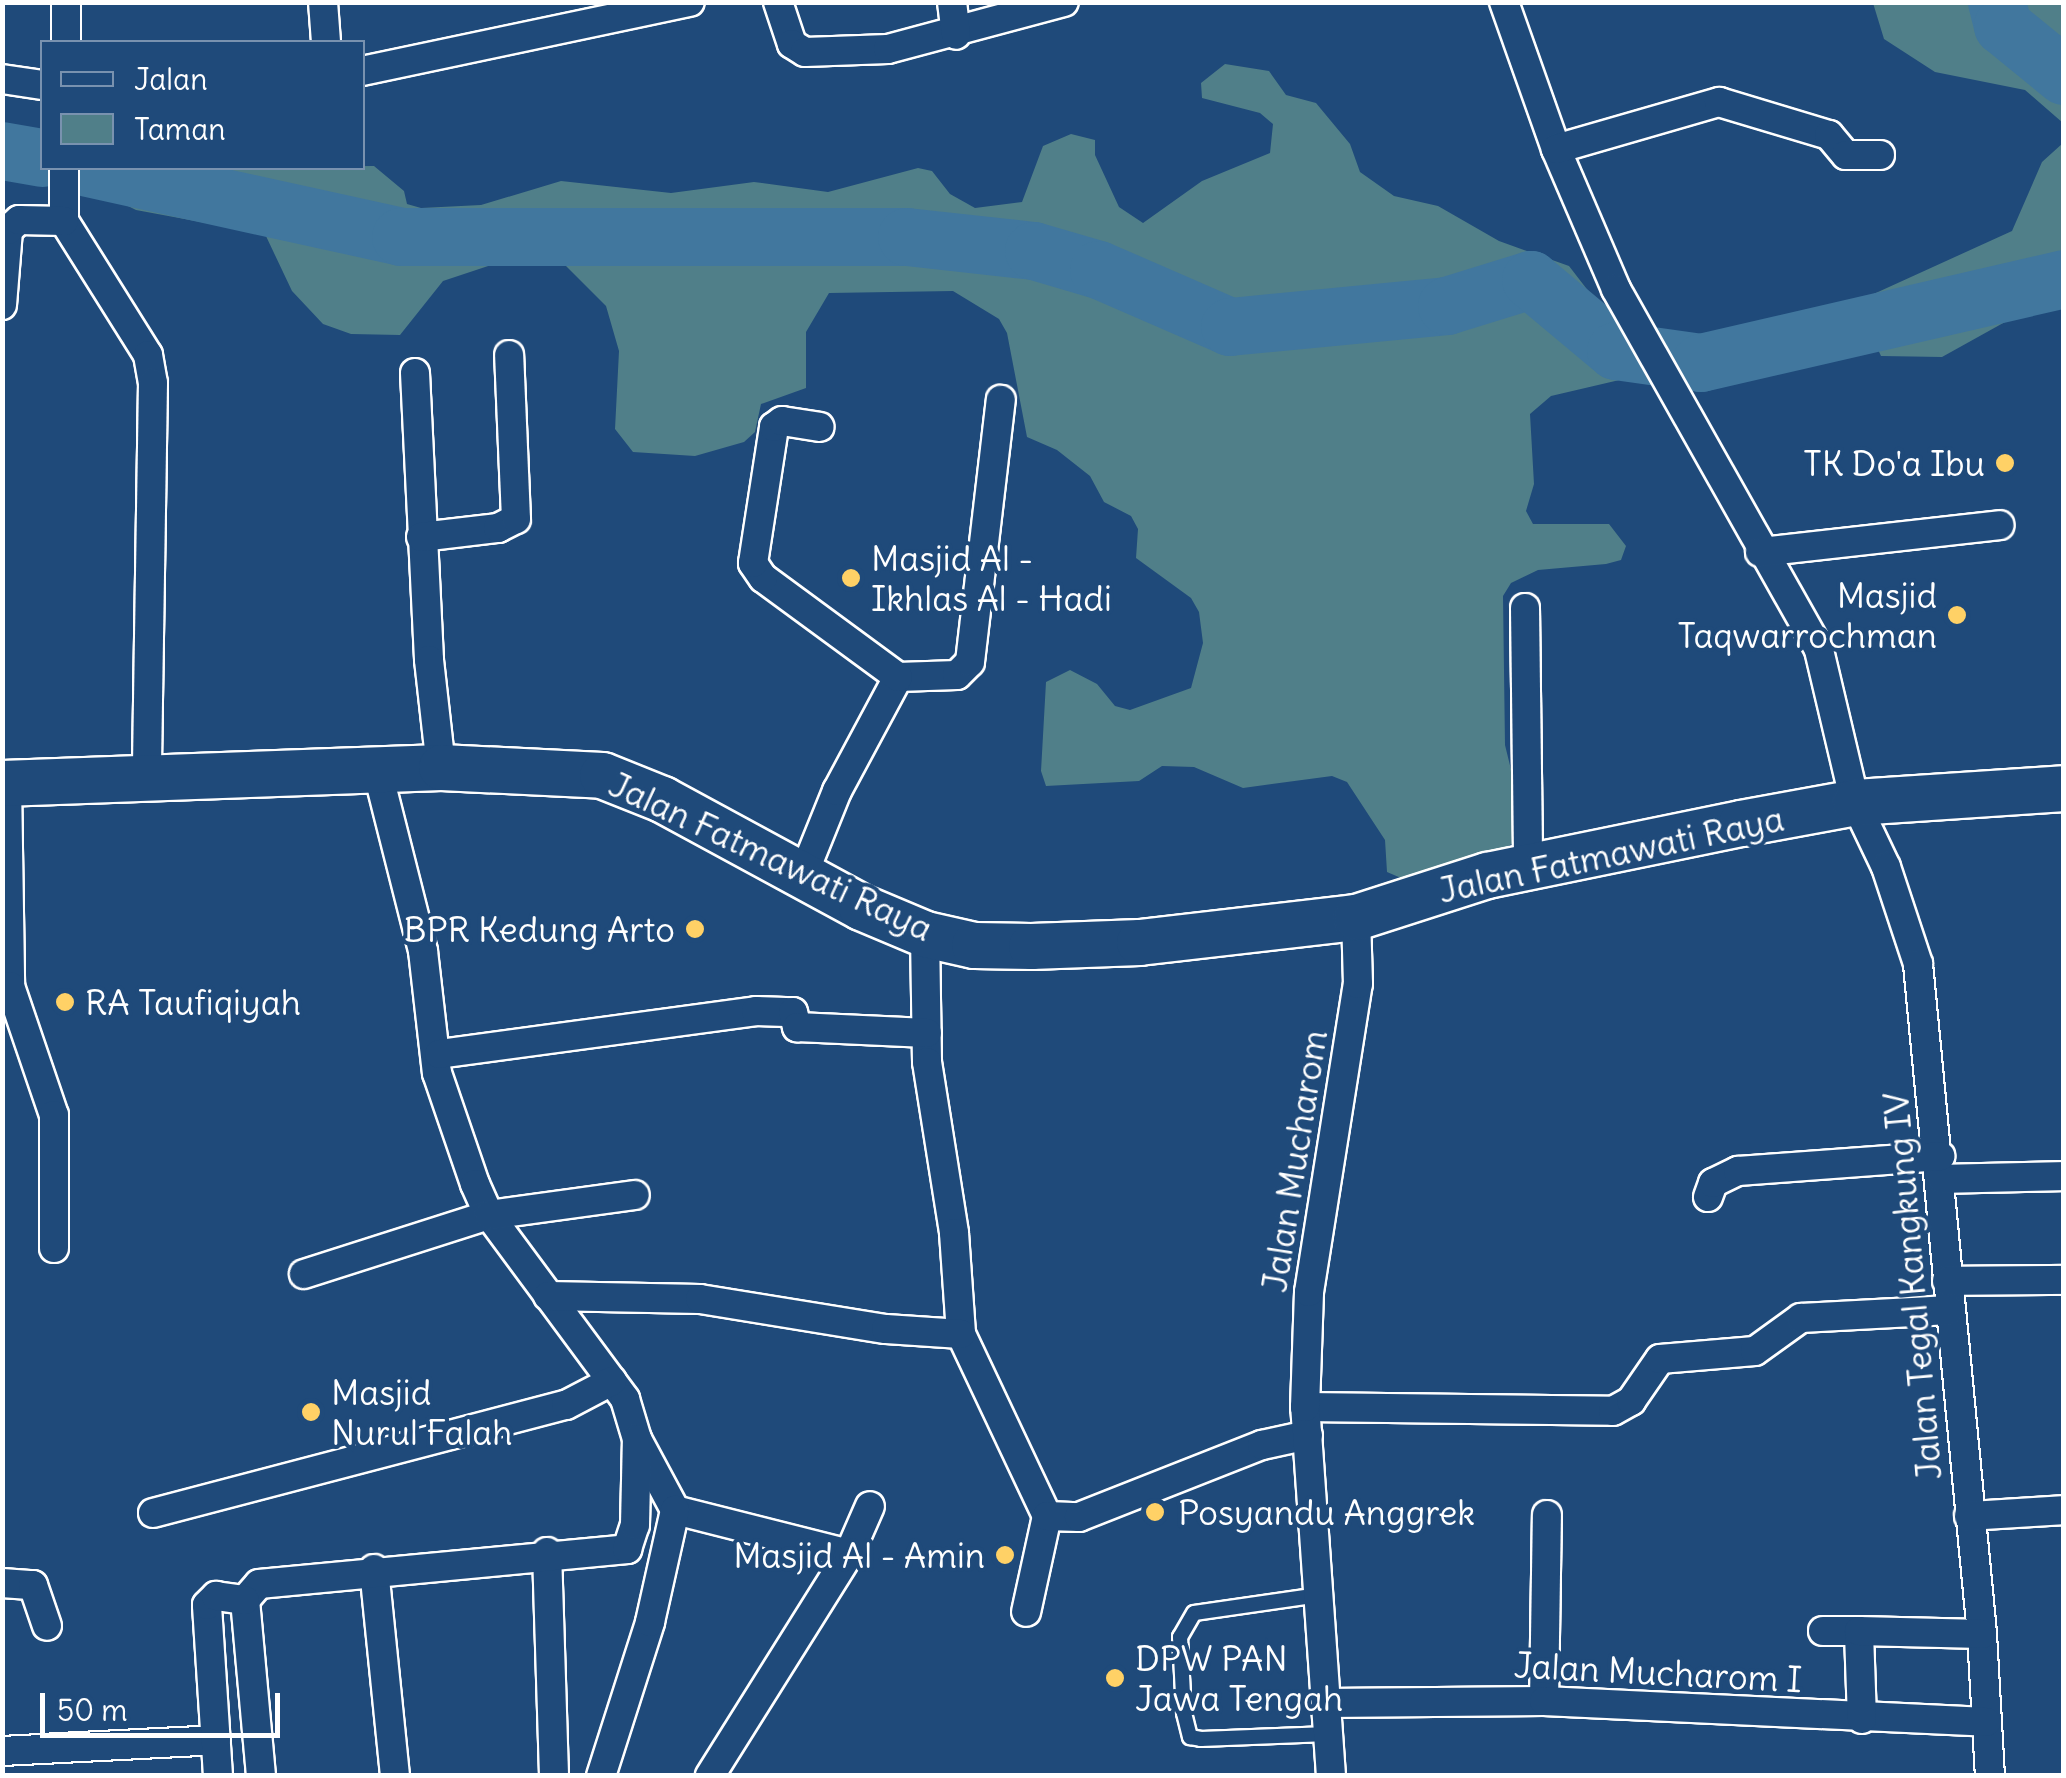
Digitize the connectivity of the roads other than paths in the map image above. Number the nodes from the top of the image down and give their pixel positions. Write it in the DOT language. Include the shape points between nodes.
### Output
graph roads {
  1 [pos="66,2"];
  2 [pos="323,2"];
  3 [pos="690,2"];
  4 [pos="778,2"];
  5 [pos="952,2"];
  6 [pos="1064,2"];
  7 [pos="1504,2"];
  8 [pos="956,35"];
  9 [pos="66,40"];
  10 [pos="326,40"];
  11 [pos="365,70"];
  12 [pos="2,79"];
  13 [pos="40,85"];
  14 [pos="1556,149"];
  15 [pos="1880,155"];
  16 [pos="64,170"];
  17 [pos="63,211"];
  18 [pos="2,305"];
  19 [pos="509,355"];
  20 [pos="416,373"];
  21 [pos="1001,400"];
  22 [pos="820,427"];
  23 [pos="1999,525"];
  24 [pos="421,537"];
  25 [pos="1760,552"];
  26 [pos="1525,608"];
  27 [pos="898,677"];
  28 [pos="441,767"];
  29 [pos="378,773"];
  30 [pos="147,778"];
  31 [pos="5,784"];
  32 [pos="2064,788"];
  33 [pos="1855,802"];
  34 [pos="1528,868"];
  35 [pos="804,875"];
  36 [pos="1356,917"];
  37 [pos="925,934"];
  38 [pos="927,1033"];
  39 [pos="439,1054"];
  40 [pos="1941,1168"];
  41 [pos="2064,1176"];
  42 [pos="636,1195"];
  43 [pos="1708,1197"];
  44 [pos="489,1215"];
  45 [pos="54,1248"];
  46 [pos="304,1274"];
  47 [pos="2064,1280"];
  48 [pos="1948,1281"];
  49 [pos="548,1296"];
  50 [pos="1950,1310"];
  51 [pos="962,1334"];
  52 [pos="612,1381"];
  53 [pos="1307,1421"];
  54 [pos="637,1439"];
  55 [pos="870,1506"];
  56 [pos="674,1510"];
  57 [pos="2064,1510"];
  58 [pos="153,1513"];
  59 [pos="1047,1516"];
  60 [pos="1547,1516"];
  61 [pos="1970,1516"];
  62 [pos="547,1552"];
  63 [pos="849,1554"];
  64 [pos="374,1569"];
  65 [pos="2,1583"];
  66 [pos="1320,1595"];
  67 [pos="245,1600"];
  68 [pos="1026,1612"];
  69 [pos="47,1626"];
  70 [pos="1823,1630"];
  71 [pos="1859,1631"];
  72 [pos="1982,1634"];
  73 [pos="1544,1701"];
  74 [pos="1326,1704"];
  75 [pos="1862,1718"];
  76 [pos="1987,1722"];
  77 [pos="1328,1734"];
  78 [pos="216,1740"];
  79 [pos="2,1751"];
  80 [pos="218,1776"];
  81 [pos="261,1776"];
  82 [pos="395,1776"];
  83 [pos="554,1776"];
  84 [pos="601,1776"];
  85 [pos="710,1776"];
  86 [pos="1331,1776"];
  87 [pos="1990,1776"];
  1 -- 9 [label="street"];
  2 -- 10 [label="street"];
  3 -- 11 [label="street"];
  4 -- 8 [label="street" via="792,44 805,52 888,49"];
  5 -- 8 [label="street"];
  6 -- 8 [label="street"];
  7 -- 14 [label="street, Jalan Tegal Kangkung IV"];
  12 -- 13 [label="street"];
  14 -- 15 [label="street" via="1719,102 1829,135 1846,155"];
  14 -- 25 [label="street, Jalan Tegal Kangkung IV" via="1616,289"];
  16 -- 17 [label="street"];
  17 -- 18 [label="street" via="19,220 8,230"];
  17 -- 30 [label="street" via="148,355"];
  19 -- 24 [label="street" via="516,519 498,528"];
  20 -- 24 [label="street"];
  21 -- 27 [label="street" via="970,662 956,675"];
  22 -- 27 [label="street" via="782,421 774,427 754,564 763,578"];
  23 -- 25 [label="street"];
  24 -- 28 [label="street"];
  25 -- 33 [label="street, Jalan Tegal Kangkung IV" via="1824,664"];
  26 -- 34 [label="street"];
  27 -- 35 [label="street" via="837,791"];
  28 -- 29 [label="main road, Jalan Fatmawati Raya"];
  28 -- 35 [label="main road, Jalan Fatmawati Raya" via="602,776 662,799"];
  29 -- 30 [label="main road, Jalan Fatmawati Raya"];
  29 -- 39 [label="street" via="413,901"];
  30 -- 31 [label="main road, Jalan Fatmawati Raya"];
  31 -- 45 [label="street" via="10,986 54,1115"];
  32 -- 33 [label="main road, Jalan Fatmawati Raya"];
  33 -- 34 [label="main road, Jalan Fatmawati Raya"];
  33 -- 40 [label="street, Jalan Tegal Kangkung IV" via="1886,867 1918,964"];
  34 -- 36 [label="main road, Jalan Fatmawati Raya"];
  35 -- 37 [label="main road, Jalan Fatmawati Raya"];
  36 -- 37 [label="main road, Jalan Fatmawati Raya" via="1083,945 974,945"];
  36 -- 53 [label="street, Jalan Mucharom" via="1354,1016 1309,1292"];
  37 -- 38 [label="street"];
  38 -- 39 [label="street" via="797,1027 793,1012 756,1011"];
  38 -- 51 [label="street"];
  39 -- 44 [label="street" via="448,1114"];
  40 -- 41 [label="street"];
  40 -- 43 [label="street" via="1738,1171 1712,1183"];
  40 -- 48 [label="street, Jalan Tegal Kangkung IV"];
  42 -- 44 [label="street"];
  44 -- 46 [label="street"];
  44 -- 49 [label="street"];
  47 -- 48 [label="street"];
  48 -- 50 [label="street, Jalan Tegal Kangkung IV"];
  49 -- 51 [label="street" via="700,1299 886,1329"];
  49 -- 52 [label="street"];
  50 -- 53 [label="street" via="1802,1318 1756,1351 1660,1359 1630,1402 1614,1411"];
  50 -- 61 [label="street, Jalan Tegal Kangkung IV"];
  51 -- 59 [label="street"];
  52 -- 54 [label="street"];
  52 -- 58 [label="street" via="566,1405"];
  53 -- 59 [label="street" via="1079,1517"];
  53 -- 66 [label="street, Jalan Mucharom"];
  54 -- 56 [label="street"];
  54 -- 62 [label="street" via="635,1525 626,1548"];
  55 -- 63 [label="street"];
  56 -- 63 [label="street"];
  56 -- 84 [label="street" via="650,1622"];
  57 -- 61 [label="street"];
  59 -- 68 [label="street"];
  60 -- 73 [label="street"];
  61 -- 72 [label="street, Jalan Tegal Kangkung IV"];
  62 -- 64 [label="street"];
  62 -- 83 [label="street"];
  63 -- 85 [label="street"];
  64 -- 67 [label="street" via="260,1584"];
  64 -- 82 [label="street"];
  65 -- 69 [label="street" via="33,1585"];
  66 -- 74 [label="street, Jalan Mucharom"];
  66 -- 77 [label="lane" via="1194,1612 1180,1637 1184,1713 1190,1737 1201,1739"];
  67 -- 78 [label="street" via="216,1596 206,1605"];
  67 -- 81 [label="street"];
  70 -- 71 [label="street"];
  71 -- 72 [label="street"];
  71 -- 75 [label="street"];
  72 -- 76 [label="street, Jalan Tegal Kangkung IV"];
  73 -- 74 [label="street, Jalan Mucharom I"];
  73 -- 75 [label="street, Jalan Mucharom I"];
  74 -- 77 [label="street, Jalan Mucharom"];
  75 -- 76 [label="street, Jalan Mucharom I"];
  76 -- 87 [label="street, Jalan Tegal Kangkung IV"];
  77 -- 86 [label="street, Jalan Mucharom"];
  78 -- 79 [label="street"];
  78 -- 80 [label="street"];
}
